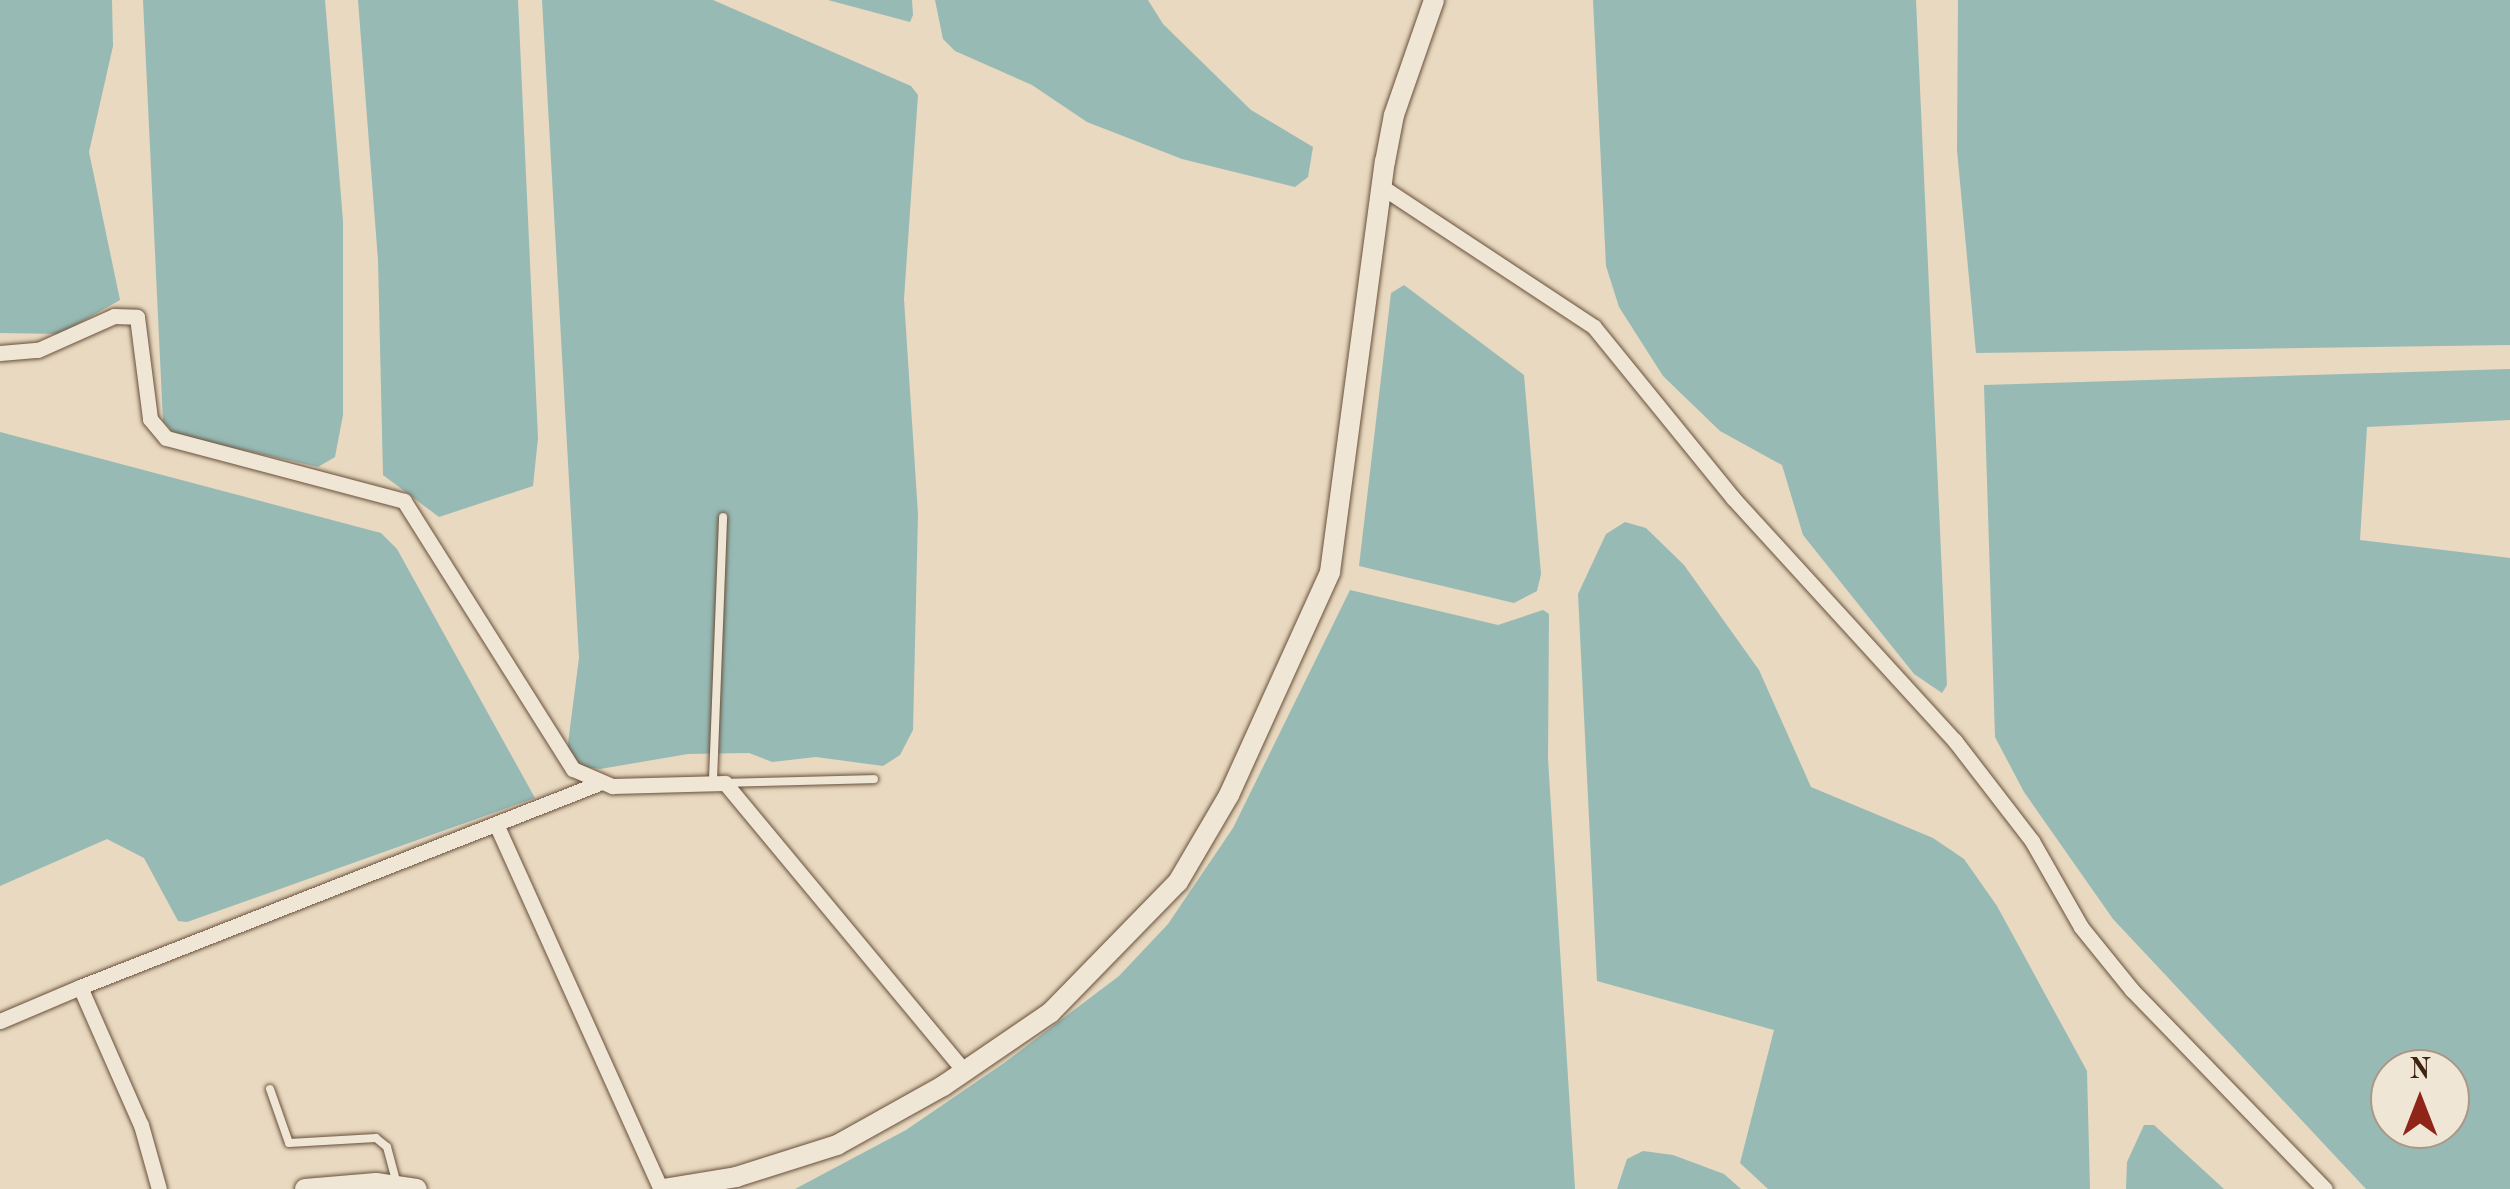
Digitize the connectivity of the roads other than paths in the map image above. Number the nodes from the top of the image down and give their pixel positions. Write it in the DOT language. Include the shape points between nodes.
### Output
graph roads {
  1 [pos="1434,0"];
  2 [pos="1385,189"];
  3 [pos="0,353"];
  4 [pos="723,517"];
  5 [pos="874,779"];
  6 [pos="719,782"];
  7 [pos="597,784"];
  8 [pos="496,824"];
  9 [pos="80,987"];
  10 [pos="0,1021"];
  11 [pos="965,1072"];
  12 [pos="270,1090"];
  13 [pos="406,1187"];
  14 [pos="159,1189"];
  15 [pos="305,1189"];
  16 [pos="662,1189"];
  17 [pos="2326,1189"];
  1 -- 2 [label="street" via="1394,115"];
  2 -- 11 [label="street" via="1330,572 1289,673 1229,795 1147,920 1050,1013"];
  2 -- 17 [label="street" via="1594,327 1733,498 1955,740 2132,990"];
  3 -- 7 [label="street" via="38,350 114,316 136,318 150,419 166,438 404,501 573,769"];
  4 -- 6 [label="lane"];
  5 -- 6 [label="lane"];
  6 -- 7 [label="street"];
  6 -- 11 [label="street"];
  7 -- 8 [label="street"];
  8 -- 9 [label="street"];
  8 -- 16 [label="street"];
  9 -- 10 [label="street"];
  9 -- 14 [label="street" via="141,1125"];
  11 -- 16 [label="street" via="837,1145 736,1176"];
  12 -- 13 [label="lane" via="289,1143 362,1135 382,1140"];
  13 -- 15 [label="street"];
}
